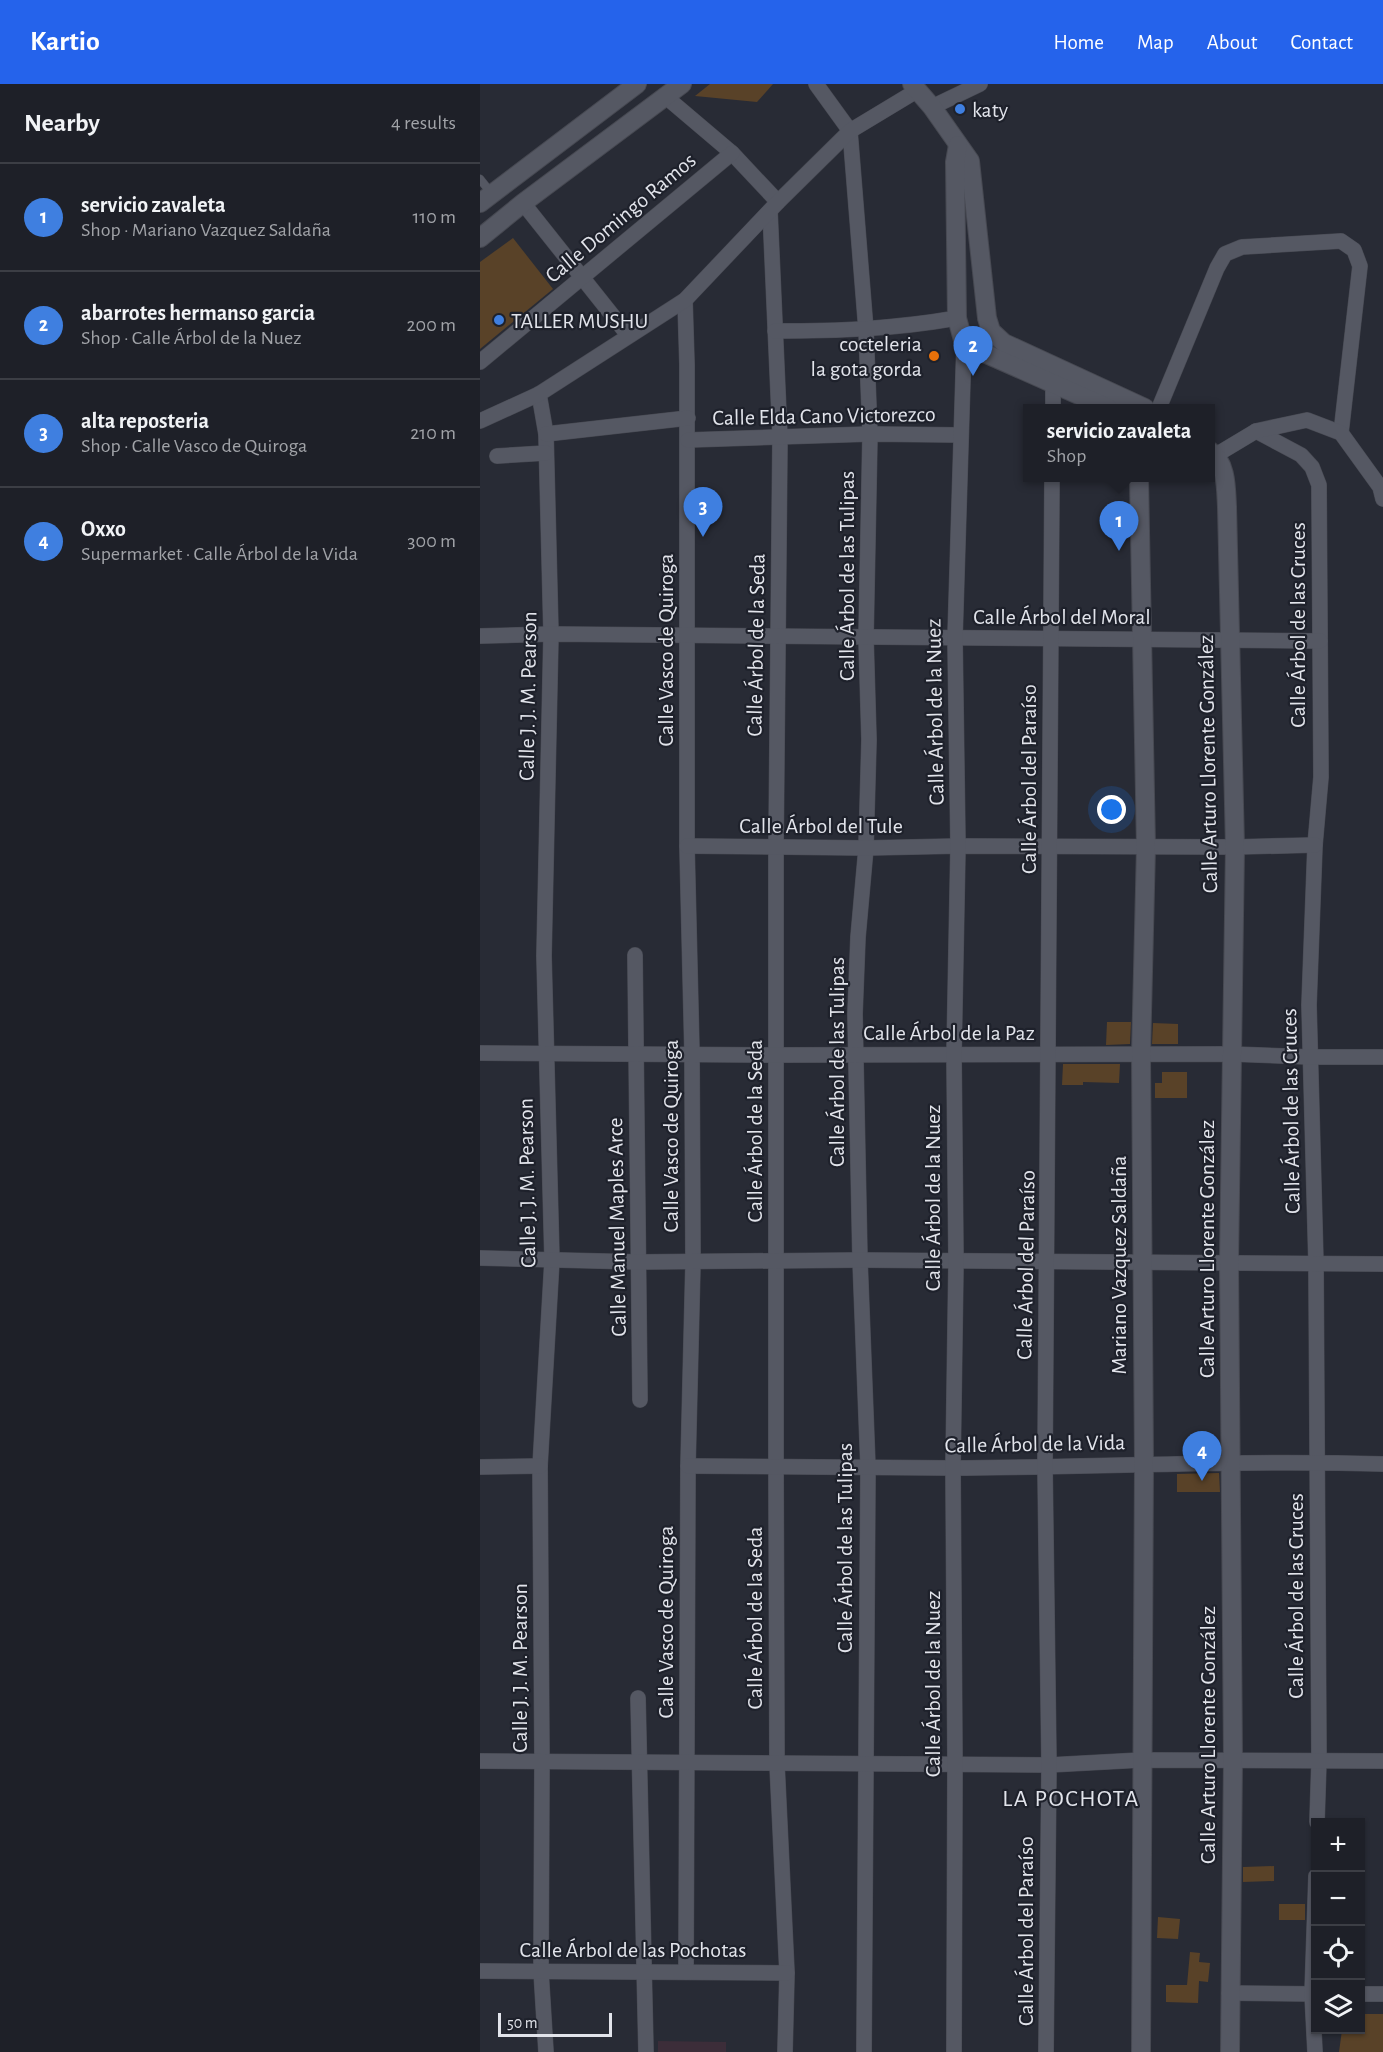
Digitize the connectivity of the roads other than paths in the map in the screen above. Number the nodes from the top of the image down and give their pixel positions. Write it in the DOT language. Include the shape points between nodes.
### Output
graph roads {
  1 [pos="682,84"];
  2 [pos="816,84"];
  3 [pos="980,84"];
  4 [pos="915,87"];
  5 [pos="625,88"];
  6 [pos="666,97"];
  7 [pos="932,107"];
  8 [pos="850,130"];
  9 [pos="958,145"];
  10 [pos="732,153"];
  11 [pos="480,179"];
  12 [pos="486,199"];
  13 [pos="523,203"];
  14 [pos="774,207"];
  15 [pos="480,238"];
  16 [pos="583,279"];
  17 [pos="685,300"];
  18 [pos="957,318"];
  19 [pos="866,330"];
  20 [pos="775,331"];
  21 [pos="628,335"];
  22 [pos="964,344"];
  23 [pos="480,362"];
  24 [pos="1053,384"];
  25 [pos="539,394"];
  26 [pos="1053,404"];
  27 [pos="1099,404"];
  28 [pos="1136,404"];
  29 [pos="1161,404"];
  30 [pos="688,417"];
  31 [pos="480,422"];
  32 [pos="1256,431"];
  33 [pos="1341,433"];
  34 [pos="546,434"];
  35 [pos="870,434"];
  36 [pos="960,435"];
  37 [pos="780,437"];
  38 [pos="688,440"];
  39 [pos="1215,452"];
  40 [pos="546,453"];
  41 [pos="497,456"];
  42 [pos="1215,457"];
  43 [pos="1052,482"];
  44 [pos="1139,482"];
  45 [pos="1383,499"];
  46 [pos="552,634"];
  47 [pos="480,636"];
  48 [pos="687,636"];
  49 [pos="778,636"];
  50 [pos="866,638"];
  51 [pos="955,638"];
  52 [pos="1050,639"];
  53 [pos="1141,639"];
  54 [pos="1230,640"];
  55 [pos="1320,641"];
  56 [pos="1315,845"];
  57 [pos="687,846"];
  58 [pos="958,846"];
  59 [pos="1146,847"];
  60 [pos="1234,847"];
  61 [pos="776,848"];
  62 [pos="866,848"];
  63 [pos="1050,848"];
  64 [pos="635,955"];
  65 [pos="480,1053"];
  66 [pos="546,1053"];
  67 [pos="1049,1053"];
  68 [pos="636,1054"];
  69 [pos="692,1054"];
  70 [pos="1141,1054"];
  71 [pos="1231,1054"];
  72 [pos="856,1055"];
  73 [pos="954,1055"];
  74 [pos="776,1056"];
  75 [pos="1310,1057"];
  76 [pos="1383,1057"];
  77 [pos="480,1258"];
  78 [pos="552,1260"];
  79 [pos="860,1260"];
  80 [pos="776,1261"];
  81 [pos="1142,1261"];
  82 [pos="639,1262"];
  83 [pos="693,1262"];
  84 [pos="956,1262"];
  85 [pos="1047,1262"];
  86 [pos="1229,1262"];
  87 [pos="1383,1263"];
  88 [pos="1316,1264"];
  89 [pos="640,1400"];
  90 [pos="1317,1462"];
  91 [pos="1144,1463"];
  92 [pos="1231,1463"];
  93 [pos="1383,1464"];
  94 [pos="540,1466"];
  95 [pos="688,1466"];
  96 [pos="776,1466"];
  97 [pos="1045,1466"];
  98 [pos="480,1467"];
  99 [pos="868,1467"];
  100 [pos="954,1468"];
  101 [pos="638,1698"];
  102 [pos="1141,1760"];
  103 [pos="1233,1760"];
  104 [pos="1319,1760"];
  105 [pos="480,1761"];
  106 [pos="542,1761"];
  107 [pos="639,1761"];
  108 [pos="1383,1761"];
  109 [pos="687,1762"];
  110 [pos="777,1764"];
  111 [pos="865,1764"];
  112 [pos="956,1764"];
  113 [pos="1049,1765"];
  114 [pos="1317,1818"];
  115 [pos="1315,1926"];
  116 [pos="480,1971"];
  117 [pos="541,1971"];
  118 [pos="645,1972"];
  119 [pos="686,1972"];
  120 [pos="787,1973"];
  121 [pos="1314,1980"];
  122 [pos="1229,1993"];
  123 [pos="1311,1994"];
  124 [pos="1365,1994"];
  125 [pos="1383,1994"];
  126 [pos="1315,2034"];
  127 [pos="546,2052"];
  128 [pos="646,2052"];
  129 [pos="785,2052"];
  130 [pos="864,2052"];
  131 [pos="954,2052"];
  132 [pos="1046,2052"];
  133 [pos="1140,2052"];
  134 [pos="1230,2052"];
  135 [pos="1315,2052"];
  1 -- 6 [label="street"];
  2 -- 8 [label="street"];
  3 -- 7 [label="street"];
  4 -- 7 [label="street"];
  4 -- 8 [label="street"];
  5 -- 12 [label="street"];
  6 -- 10 [label="street"];
  6 -- 13 [label="street"];
  7 -- 9 [label="street"];
  8 -- 14 [label="street"];
  8 -- 19 [label="street, Calle Árbol de las Tulipas"];
  9 -- 18 [label="street"];
  9 -- 28 [label="street" via="970,161 991,331 1004,343"];
  10 -- 14 [label="street"];
  10 -- 16 [label="street, Calle Domingo Ramos"];
  11 -- 12 [label="lane"];
  13 -- 15 [label="street"];
  13 -- 16 [label="street"];
  14 -- 17 [label="street"];
  14 -- 20 [label="street, Calle Árbol de la Seda"];
  16 -- 21 [label="street"];
  16 -- 23 [label="street, Calle Domingo Ramos"];
  17 -- 21 [label="street"];
  17 -- 30 [label="street, Calle Vasco de Quiroga"];
  18 -- 19 [label="street"];
  18 -- 22 [label="street"];
  19 -- 20 [label="street"];
  19 -- 35 [label="street, Calle Árbol de las Tulipas"];
  20 -- 37 [label="street, Calle Árbol de la Seda"];
  21 -- 25 [label="street"];
  22 -- 24 [label="street"];
  22 -- 36 [label="street, Calle Árbol de la Nuez"];
  24 -- 26 [label="street"];
  24 -- 27 [label="street"];
  25 -- 31 [label="street"];
  25 -- 34 [label="street, Calle J. J. M. Pearson"];
  29 -- 33 [label="street" via="1225,254 1242,247 1341,241 1354,250 1360,266"];
  30 -- 34 [label="street, Calle Elda Cano Victorezco"];
  30 -- 38 [label="street, Calle Vasco de Quiroga"];
  32 -- 33 [label="street" via="1307,420"];
  32 -- 39 [label="street"];
  32 -- 55 [label="street, Calle Árbol de las Cruces" via="1300,455 1312,467 1319,485"];
  33 -- 45 [label="street" via="1380,487"];
  34 -- 40 [label="street, Calle J. J. M. Pearson"];
  35 -- 36 [label="street, Calle Elda Cano Victorezco"];
  35 -- 37 [label="street, Calle Elda Cano Victorezco"];
  35 -- 50 [label="street, Calle Árbol de las Tulipas"];
  36 -- 51 [label="street, Calle Árbol de la Nuez"];
  37 -- 38 [label="street, Calle Elda Cano Victorezco"];
  37 -- 49 [label="street, Calle Árbol de la Seda"];
  38 -- 48 [label="street, Calle Vasco de Quiroga"];
  40 -- 41 [label="street"];
  40 -- 46 [label="street, Calle J. J. M. Pearson"];
  42 -- 54 [label="street, Calle Arturo Llorente González" via="1225,476"];
  43 -- 52 [label="street, Calle Árbol del Paraíso"];
  44 -- 53 [label="street, Mariano Vazquez Saldaña"];
  46 -- 47 [label="street, Calle Árbol del Moral"];
  46 -- 48 [label="street, Calle Árbol del Moral"];
  46 -- 66 [label="street, Calle J. J. M. Pearson" via="544,956"];
  48 -- 49 [label="street, Calle Árbol del Moral"];
  48 -- 57 [label="street, Calle Vasco de Quiroga"];
  49 -- 50 [label="street, Calle Árbol del Moral"];
  49 -- 61 [label="street, Calle Árbol de la Seda"];
  50 -- 51 [label="street, Calle Árbol del Moral"];
  50 -- 62 [label="street, Calle Árbol de las Tulipas"];
  51 -- 52 [label="street, Calle Árbol del Moral"];
  51 -- 58 [label="street, Calle Árbol de la Nuez"];
  52 -- 53 [label="street, Calle Árbol del Moral"];
  52 -- 63 [label="street, Calle Árbol del Paraíso"];
  53 -- 54 [label="street, Calle Árbol del Moral"];
  53 -- 59 [label="street, Mariano Vazquez Saldaña"];
  54 -- 55 [label="street, Calle Árbol del Moral"];
  54 -- 60 [label="street, Calle Arturo Llorente González"];
  55 -- 56 [label="street, Calle Árbol de las Cruces" via="1321,777"];
  56 -- 60 [label="street, Calle Árbol del Tule"];
  56 -- 75 [label="street, Calle Árbol de las Cruces"];
  57 -- 61 [label="street, Calle Árbol del Tule"];
  57 -- 69 [label="street, Calle Vasco de Quiroga"];
  58 -- 62 [label="street, Calle Árbol del Tule"];
  58 -- 63 [label="street, Calle Árbol del Tule"];
  58 -- 73 [label="street, Calle Árbol de la Nuez"];
  59 -- 60 [label="street, Calle Árbol del Tule"];
  59 -- 63 [label="street, Calle Árbol del Tule"];
  59 -- 70 [label="street, Mariano Vazquez Saldaña"];
  60 -- 71 [label="street, Calle Arturo Llorente González"];
  61 -- 62 [label="street, Calle Árbol del Tule"];
  61 -- 74 [label="street, Calle Árbol de la Seda"];
  62 -- 72 [label="street, Calle Árbol de las Tulipas" via="858,938"];
  63 -- 67 [label="street, Calle Árbol del Paraíso"];
  64 -- 68 [label="street, Calle Manuel Maples Arce"];
  65 -- 66 [label="street, Calle Árbol de la Paz"];
  66 -- 68 [label="street, Calle Árbol de la Paz"];
  66 -- 78 [label="street, Calle J. J. M. Pearson"];
  67 -- 70 [label="street, Calle Árbol de la Paz"];
  67 -- 73 [label="street, Calle Árbol de la Paz"];
  67 -- 85 [label="street, Calle Árbol del Paraíso"];
  68 -- 69 [label="street, Calle Árbol de la Paz"];
  68 -- 82 [label="street, Calle Manuel Maples Arce"];
  69 -- 74 [label="street, Calle Árbol de la Paz"];
  69 -- 83 [label="street, Calle Vasco de Quiroga"];
  70 -- 71 [label="street, Calle Árbol de la Paz"];
  70 -- 81 [label="street, Mariano Vazquez Saldaña"];
  71 -- 75 [label="street, Calle Árbol de la Paz"];
  71 -- 86 [label="street, Calle Arturo Llorente González"];
  72 -- 73 [label="street, Calle Árbol de la Paz"];
  72 -- 74 [label="street, Calle Árbol de la Paz"];
  72 -- 79 [label="street, Calle Árbol de las Tulipas"];
  73 -- 84 [label="street, Calle Árbol de la Nuez"];
  74 -- 80 [label="street, Calle Árbol de la Seda"];
  75 -- 76 [label="street, Calle Árbol de la Paz"];
  75 -- 88 [label="street, Calle Árbol de las Cruces"];
  77 -- 78 [label="street"];
  78 -- 82 [label="street"];
  78 -- 94 [label="street, Calle J. J. M. Pearson"];
  79 -- 80 [label="street"];
  79 -- 84 [label="street"];
  79 -- 99 [label="street, Calle Árbol de las Tulipas"];
  80 -- 83 [label="street"];
  80 -- 96 [label="street, Calle Árbol de la Seda"];
  81 -- 85 [label="street"];
  81 -- 86 [label="street"];
  81 -- 91 [label="street, Mariano Vazquez Saldaña"];
  82 -- 83 [label="street"];
  82 -- 89 [label="street, Calle Manuel Maples Arce"];
  83 -- 95 [label="street, Calle Vasco de Quiroga"];
  84 -- 85 [label="street"];
  84 -- 100 [label="street, Calle Árbol de la Nuez"];
  85 -- 97 [label="street, Calle Árbol del Paraíso"];
  86 -- 88 [label="street"];
  86 -- 92 [label="street, Calle Arturo Llorente González"];
  87 -- 88 [label="street"];
  88 -- 90 [label="street, Calle Árbol de las Cruces"];
  90 -- 92 [label="street, Calle Árbol de la Vida"];
  90 -- 93 [label="street, Calle Árbol de la Vida"];
  90 -- 104 [label="street, Calle Árbol de las Cruces"];
  91 -- 92 [label="street, Calle Árbol de la Vida"];
  91 -- 97 [label="street, Calle Árbol de la Vida"];
  91 -- 102 [label="street, Mariano Vazquez Saldaña"];
  92 -- 103 [label="street, Calle Arturo Llorente González"];
  94 -- 98 [label="street"];
  94 -- 106 [label="street, Calle J. J. M. Pearson"];
  95 -- 96 [label="street, Calle Árbol de la Vida"];
  95 -- 109 [label="street, Calle Vasco de Quiroga"];
  96 -- 99 [label="street, Calle Árbol de la Vida"];
  96 -- 110 [label="street, Calle Árbol de la Seda"];
  97 -- 100 [label="street, Calle Árbol de la Vida"];
  97 -- 113 [label="street, Calle Árbol del Paraíso"];
  99 -- 100 [label="street, Calle Árbol de la Vida"];
  99 -- 111 [label="street, Calle Árbol de las Tulipas"];
  100 -- 112 [label="street, Calle Árbol de la Nuez"];
  101 -- 107 [label="street, Calle Vasco de Quiroga"];
  102 -- 103 [label="street"];
  102 -- 113 [label="street"];
  102 -- 133 [label="street, Mariano Vazquez Saldaña"];
  103 -- 104 [label="street"];
  103 -- 122 [label="street, Calle Arturo Llorente González"];
  104 -- 108 [label="street"];
  104 -- 114 [label="street, Calle Árbol de las Cruces"];
  105 -- 106 [label="street"];
  106 -- 107 [label="street"];
  106 -- 117 [label="street, Calle J. J. M. Pearson"];
  107 -- 109 [label="street"];
  107 -- 118 [label="street, Calle Vasco de Quiroga"];
  109 -- 110 [label="street"];
  109 -- 119 [label="street, Calle Vasco de Quiroga"];
  110 -- 111 [label="street"];
  110 -- 120 [label="street, Calle Árbol de la Seda"];
  111 -- 112 [label="street"];
  111 -- 130 [label="street, Calle Árbol de las Tulipas"];
  112 -- 113 [label="street"];
  112 -- 131 [label="street, Calle Árbol de la Nuez"];
  113 -- 132 [label="street, Calle Árbol del Paraíso"];
  115 -- 121 [label="street"];
  116 -- 117 [label="street, Calle Árbol de las Pochotas"];
  117 -- 118 [label="street, Calle Árbol de las Pochotas"];
  117 -- 127 [label="street, Calle J. J. M. Pearson"];
  118 -- 119 [label="street, Calle Árbol de las Pochotas"];
  118 -- 128 [label="street, Calle Vasco de Quiroga"];
  119 -- 120 [label="street, Calle Árbol de las Pochotas"];
  120 -- 129 [label="street, Calle Árbol de la Seda"];
  122 -- 123 [label="street"];
  122 -- 134 [label="street, Calle Arturo Llorente González"];
  124 -- 125 [label="street"];
  126 -- 135 [label="street"];
}
